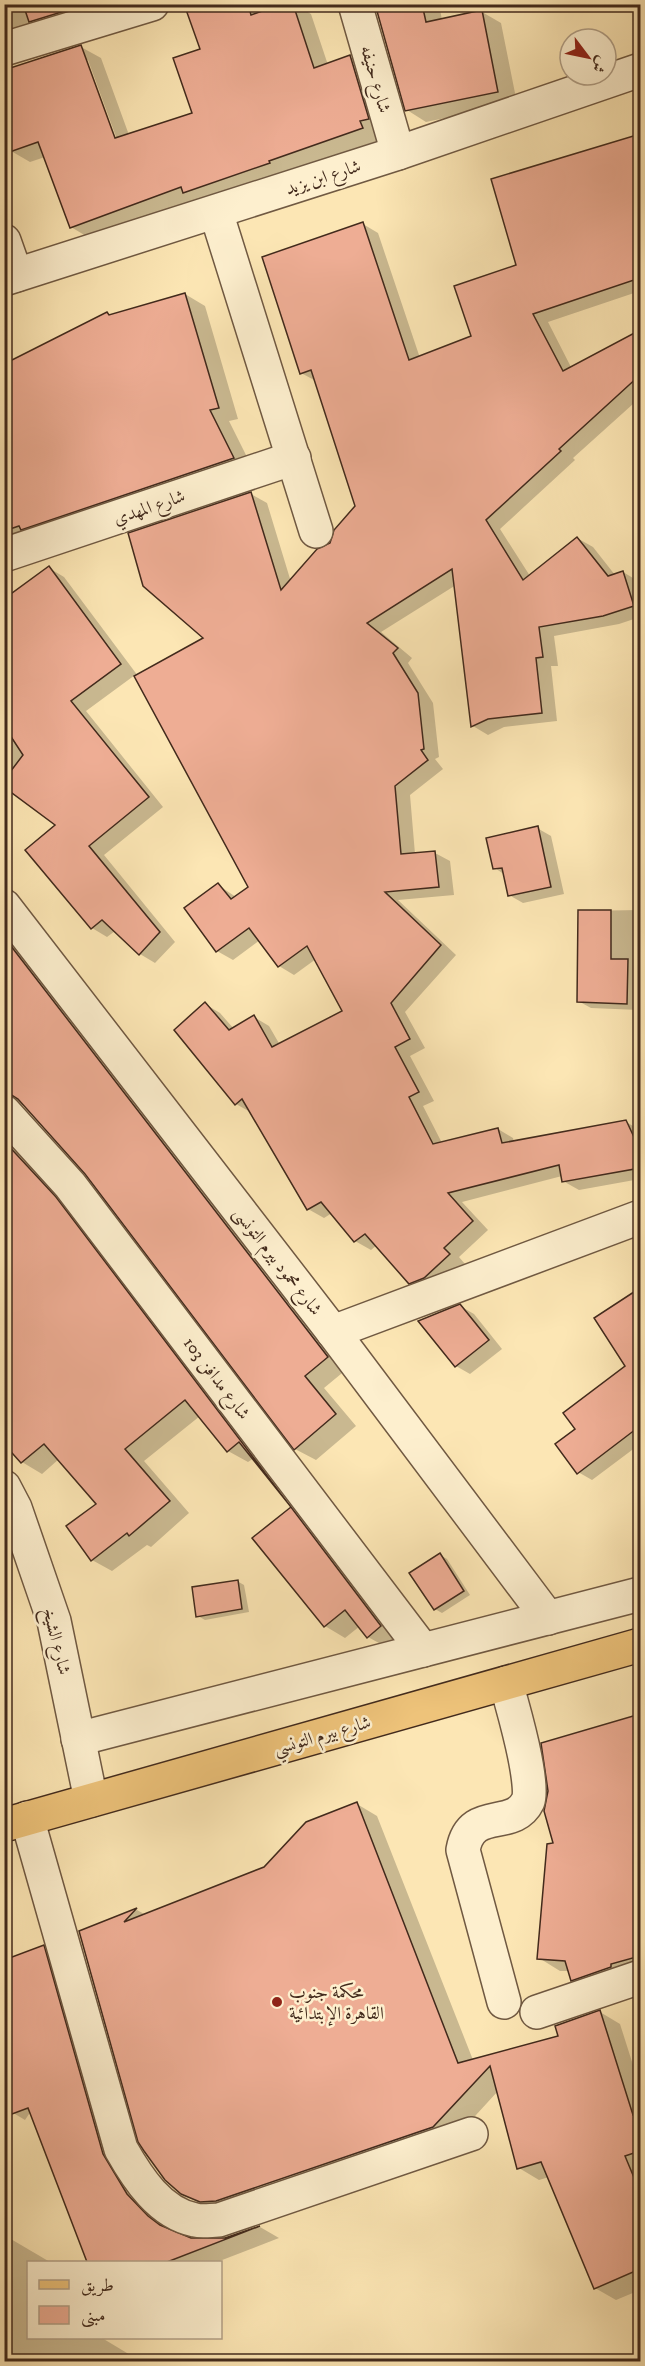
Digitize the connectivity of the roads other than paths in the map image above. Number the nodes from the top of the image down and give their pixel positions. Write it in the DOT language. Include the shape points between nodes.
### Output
graph roads {
  1 [pos="152,4"];
  2 [pos="355,4"];
  3 [pos="4,49"];
  4 [pos="640,70"];
  5 [pos="398,153"];
  6 [pos="216,212"];
  7 [pos="4,241"];
  8 [pos="10,277"];
  9 [pos="294,458"];
  10 [pos="316,531"];
  11 [pos="4,555"];
  12 [pos="4,906"];
  13 [pos="4,1112"];
  14 [pos="640,1217"];
  15 [pos="333,1332"];
  16 [pos="4,1487"];
  17 [pos="640,1594"];
  18 [pos="548,1618"];
  19 [pos="640,1645"];
  20 [pos="423,1650"];
  21 [pos="506,1683"];
  22 [pos="78,1739"];
  23 [pos="91,1800"];
  24 [pos="16,1822"];
  25 [pos="630,1980"];
  26 [pos="504,2002"];
  27 [pos="537,2012"];
  28 [pos="471,2134"];
  1 -- 3 [label="street"];
  2 -- 5 [label="street, شارع حنيفه"];
  4 -- 5 [label="street, شارع ابن يزيد"];
  5 -- 6 [label="street, شارع ابن يزيد"];
  6 -- 8 [label="street, شارع ابن يزيد"];
  6 -- 9 [label="street"];
  7 -- 8 [label="street"];
  9 -- 10 [label="street"];
  9 -- 11 [label="street, شارع المهدي"];
  12 -- 15 [label="street, شارع محمود بيرم التونسى"];
  13 -- 20 [label="street, شارع مدافن 103" via="70,1185"];
  14 -- 15 [label="street"];
  15 -- 18 [label="street, شارع محمود بيرم التونسى"];
  16 -- 22 [label="street, شارع الشيخ" via="54,1621"];
  17 -- 18 [label="street"];
  18 -- 20 [label="street"];
  19 -- 21 [label="main road, شارع بيرم التونسي"];
  20 -- 22 [label="street"];
  21 -- 23 [label="main road, شارع بيرم التونسي"];
  21 -- 26 [label="street" via="530,1791 521,1810 474,1826 463,1850"];
  22 -- 23 [label="street, شارع الشيخ"];
  23 -- 24 [label="main road, شارع بيرم التونسي"];
  24 -- 28 [label="street" via="121,2149 137,2178 177,2215 198,2221 219,2220"];
  25 -- 27 [label="street"];
}
